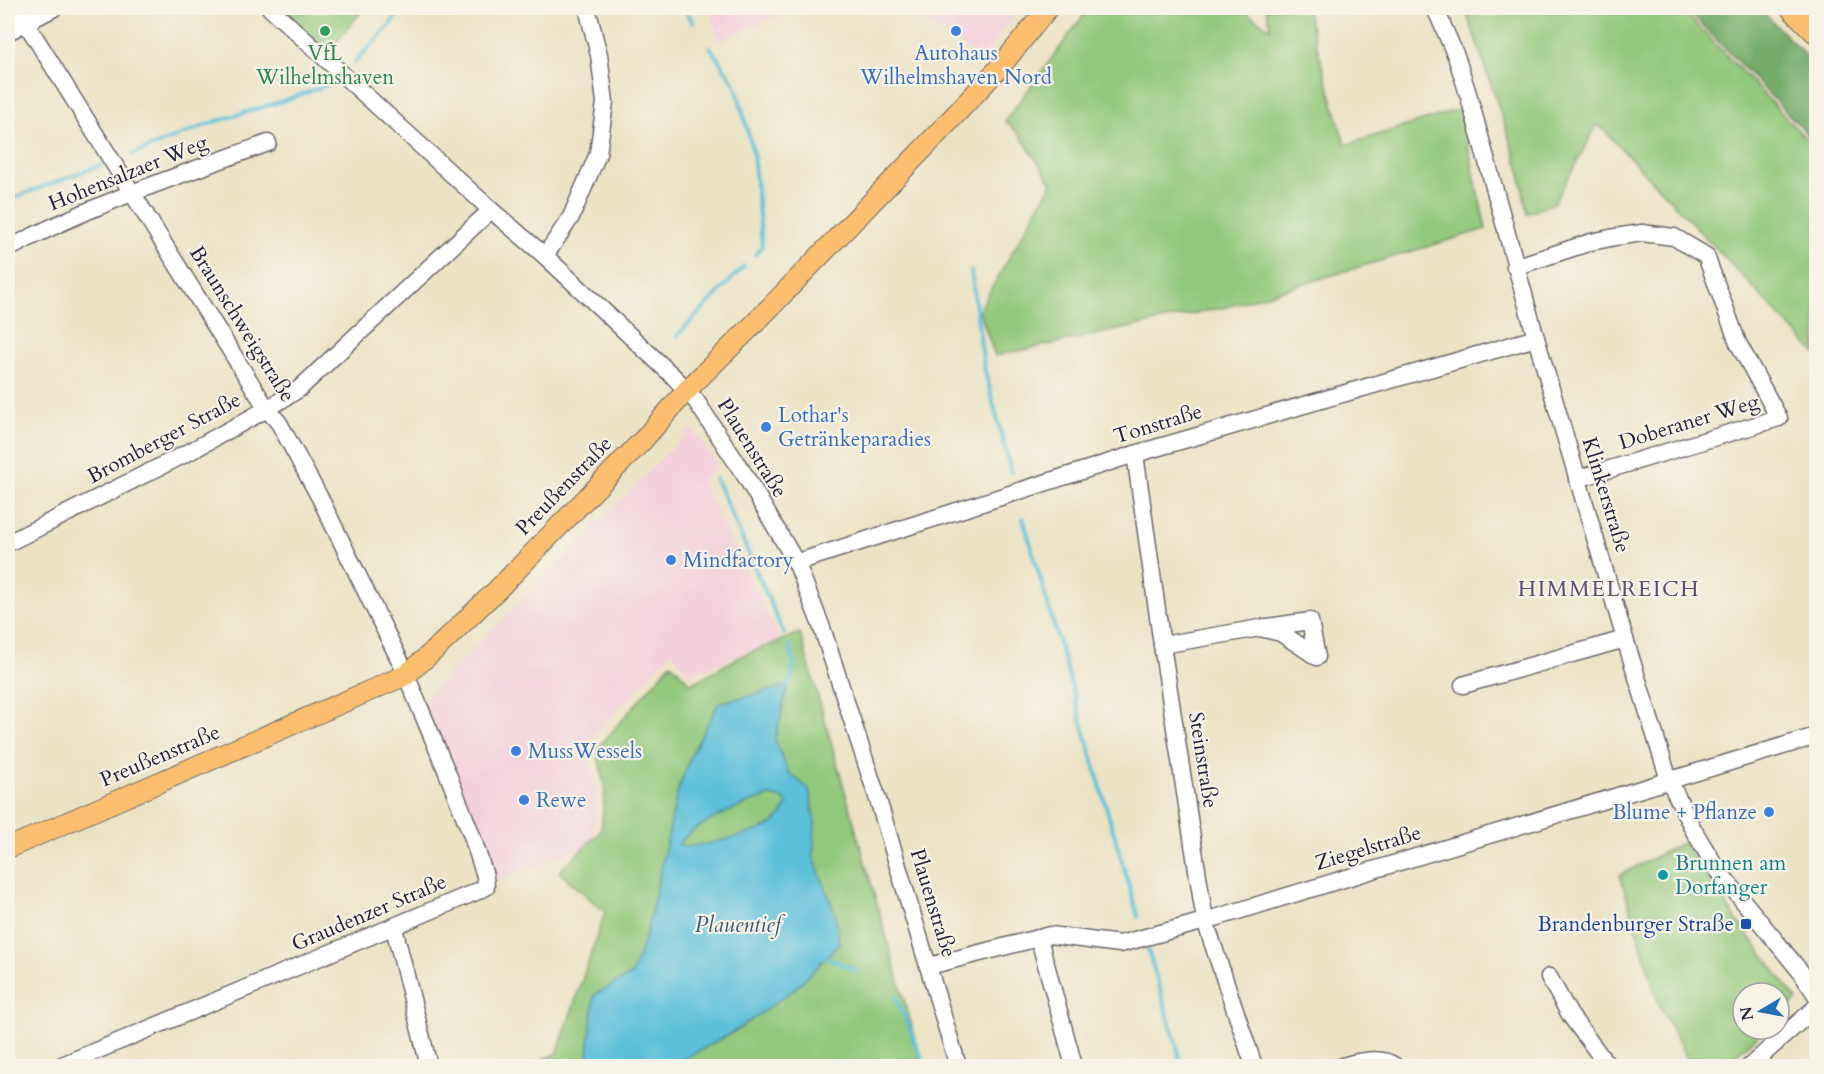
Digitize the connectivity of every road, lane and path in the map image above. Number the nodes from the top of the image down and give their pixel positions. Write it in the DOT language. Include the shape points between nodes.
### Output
graph roads {
  1 [pos="19,8"];
  2 [pos="54,8"];
  3 [pos="270,8"];
  4 [pos="587,8"];
  5 [pos="1048,8"];
  6 [pos="1434,8"];
  7 [pos="1793,8"];
  8 [pos="26,23"];
  9 [pos="1816,31"];
  10 [pos="8,32"];
  11 [pos="268,143"];
  12 [pos="133,192"];
  13 [pos="491,210"];
  14 [pos="8,249"];
  15 [pos="545,256"];
  16 [pos="1515,267"];
  17 [pos="1536,338"];
  18 [pos="687,390"];
  19 [pos="267,409"];
  20 [pos="1135,454"];
  21 [pos="1577,479"];
  22 [pos="8,543"];
  23 [pos="797,564"];
  24 [pos="1260,628"];
  25 [pos="1625,639"];
  26 [pos="1162,645"];
  27 [pos="406,675"];
  28 [pos="1463,686"];
  29 [pos="1816,736"];
  30 [pos="1670,780"];
  31 [pos="8,848"];
  32 [pos="1205,921"];
  33 [pos="394,928"];
  34 [pos="1039,939"];
  35 [pos="929,966"];
  36 [pos="1549,977"];
  37 [pos="1816,995"];
  38 [pos="1816,1007"];
  39 [pos="60,1066"];
  40 [pos="429,1066"];
  41 [pos="958,1066"];
  42 [pos="1074,1066"];
  43 [pos="1254,1066"];
  44 [pos="1343,1066"];
  45 [pos="1395,1066"];
  46 [pos="1608,1066"];
  47 [pos="1749,1066"];
  1 -- 8 [label="street, Braunschweigstraße"];
  2 -- 8 [label="street"];
  3 -- 13 [label="street, Plauenstraße"];
  4 -- 15 [label="street" via="599,55 604,102 598,154 571,217"];
  5 -- 18 [label="main road, Preußenstraße" via="948,123"];
  6 -- 16 [label="street, Klinkerstraße" via="1469,97"];
  7 -- 9 [label="highway"];
  8 -- 10 [label="street"];
  8 -- 12 [label="street, Braunschweigstraße"];
  11 -- 12 [label="street, Hohensalzaer Weg"];
  12 -- 14 [label="street, Hohensalzaer Weg"];
  12 -- 19 [label="street, Braunschweigstraße"];
  13 -- 15 [label="street, Plauenstraße"];
  13 -- 19 [label="street, Bromberger Straße" via="298,389"];
  15 -- 18 [label="street, Plauenstraße"];
  16 -- 17 [label="street, Klinkerstraße"];
  16 -- 21 [label="street, Doberaner Weg" via="1615,237 1642,233 1674,237 1706,256 1738,343 1779,418"];
  17 -- 20 [label="street, Tonstraße"];
  17 -- 21 [label="street, Klinkerstraße"];
  18 -- 23 [label="street, Plauenstraße" via="746,477"];
  18 -- 27 [label="main road, Preußenstraße" via="499,588"];
  19 -- 22 [label="street, Bromberger Straße"];
  19 -- 27 [label="street, Braunschweigstraße" via="279,423 320,498"];
  20 -- 23 [label="street, Tonstraße"];
  20 -- 26 [label="street, Steinstraße"];
  21 -- 25 [label="street, Klinkerstraße"];
  23 -- 35 [label="street, Plauenstraße" via="829,650"];
  24 -- 26 [label="street"];
  25 -- 28 [label="street"];
  25 -- 30 [label="street, Klinkerstraße"];
  26 -- 32 [label="street, Steinstraße"];
  27 -- 31 [label="main road, Preußenstraße"];
  27 -- 33 [label="street, Graudenzer Straße" via="472,836 486,887"];
  29 -- 30 [label="street, Ziegelstraße"];
  30 -- 32 [label="street, Ziegelstraße"];
  30 -- 37 [label="street, Klinkerstraße" via="1717,869"];
  32 -- 34 [label="street, Ziegelstraße" via="1120,944 1050,935"];
  32 -- 43 [label="street, Steinstraße"];
  33 -- 39 [label="street, Graudenzer Straße"];
  33 -- 40 [label="street"];
  34 -- 35 [label="street, Ziegelstraße"];
  34 -- 42 [label="street"];
  35 -- 41 [label="street, Plauenstraße"];
  36 -- 46 [label="street" via="1570,1015"];
  38 -- 47 [label="street"];
  44 -- 45 [label="street" via="1377,1061"];
}
